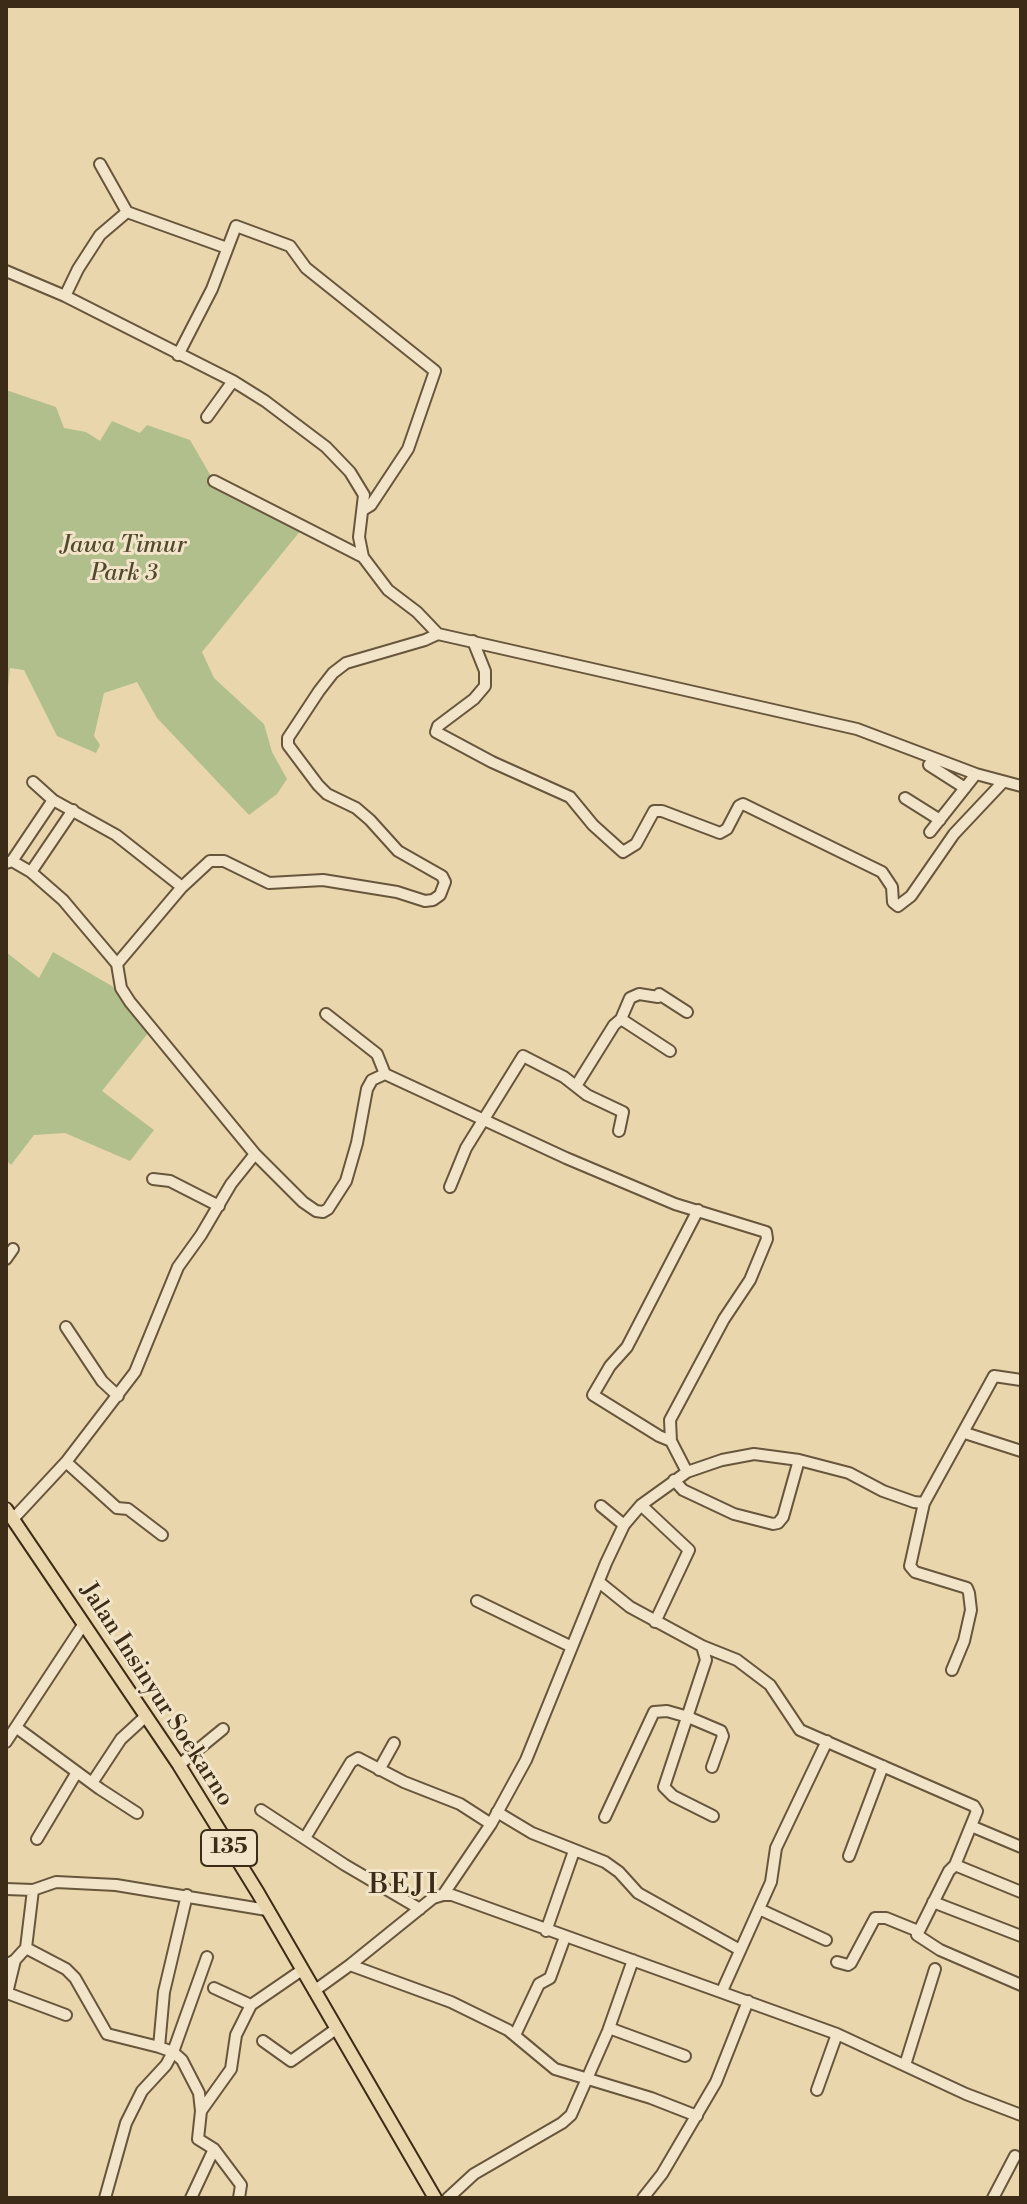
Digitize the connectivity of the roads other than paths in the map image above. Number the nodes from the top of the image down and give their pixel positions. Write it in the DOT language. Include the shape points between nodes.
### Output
graph roads {
  1 [pos="100,164"];
  2 [pos="127,212"];
  3 [pos="227,248"];
  4 [pos="6,271"];
  5 [pos="65,296"];
  6 [pos="178,355"];
  7 [pos="233,381"];
  8 [pos="207,417"];
  9 [pos="214,481"];
  10 [pos="363,510"];
  11 [pos="363,557"];
  12 [pos="438,634"];
  13 [pos="473,641"];
  14 [pos="929,765"];
  15 [pos="976,774"];
  16 [pos="33,782"];
  17 [pos="1003,782"];
  18 [pos="1021,786"];
  19 [pos="965,788"];
  20 [pos="905,798"];
  21 [pos="53,800"];
  22 [pos="73,810"];
  23 [pos="940,820"];
  24 [pos="930,832"];
  25 [pos="9,862"];
  26 [pos="31,872"];
  27 [pos="182,887"];
  28 [pos="117,964"];
  29 [pos="687,1012"];
  30 [pos="326,1014"];
  31 [pos="617,1022"];
  32 [pos="670,1051"];
  33 [pos="385,1074"];
  34 [pos="576,1086"];
  35 [pos="483,1120"];
  36 [pos="619,1131"];
  37 [pos="255,1154"];
  38 [pos="153,1179"];
  39 [pos="450,1187"];
  40 [pos="219,1206"];
  41 [pos="698,1210"];
  42 [pos="13,1249"];
  43 [pos="6,1259"];
  44 [pos="66,1327"];
  45 [pos="1021,1380"];
  46 [pos="118,1396"];
  47 [pos="965,1433"];
  48 [pos="671,1441"];
  49 [pos="1021,1451"];
  50 [pos="799,1460"];
  51 [pos="66,1462"];
  52 [pos="687,1472"];
  53 [pos="674,1480"];
  54 [pos="924,1503"];
  55 [pos="641,1505"];
  56 [pos="601,1506"];
  57 [pos="10,1514"];
  58 [pos="624,1525"];
  59 [pos="162,1535"];
  60 [pos="599,1582"];
  61 [pos="477,1601"];
  62 [pos="655,1622"];
  63 [pos="83,1625"];
  64 [pos="702,1646"];
  65 [pos="572,1647"];
  66 [pos="952,1670"];
  67 [pos="146,1716"];
  68 [pos="688,1717"];
  69 [pos="17,1728"];
  70 [pos="223,1729"];
  71 [pos="827,1741"];
  72 [pos="6,1742"];
  73 [pos="394,1743"];
  74 [pos="179,1765"];
  75 [pos="883,1766"];
  76 [pos="712,1767"];
  77 [pos="379,1770"];
  78 [pos="77,1772"];
  79 [pos="92,1783"];
  80 [pos="261,1810"];
  81 [pos="497,1812"];
  82 [pos="137,1813"];
  83 [pos="713,1816"];
  84 [pos="605,1817"];
  85 [pos="491,1824"];
  86 [pos="971,1826"];
  87 [pos="305,1838"];
  88 [pos="37,1839"];
  89 [pos="1021,1847"];
  90 [pos="574,1851"];
  91 [pos="849,1856"];
  92 [pos="955,1865"];
  93 [pos="6,1889"];
  94 [pos="33,1890"];
  95 [pos="1021,1892"];
  96 [pos="187,1895"];
  97 [pos="443,1895"];
  98 [pos="933,1902"];
  99 [pos="420,1909"];
  100 [pos="759,1909"];
  101 [pos="267,1910"];
  102 [pos="546,1931"];
  103 [pos="918,1931"];
  104 [pos="1021,1936"];
  105 [pos="565,1937"];
  106 [pos="826,1940"];
  107 [pos="26,1948"];
  108 [pos="740,1950"];
  109 [pos="207,1957"];
  110 [pos="633,1960"];
  111 [pos="11,1962"];
  112 [pos="837,1962"];
  113 [pos="350,1965"];
  114 [pos="935,1969"];
  115 [pos="302,1970"];
  116 [pos="1021,1985"];
  117 [pos="214,1988"];
  118 [pos="314,1991"];
  119 [pos="722,1991"];
  120 [pos="748,2001"];
  121 [pos="251,2005"];
  122 [pos="66,2015"];
  123 [pos="609,2028"];
  124 [pos="336,2029"];
  125 [pos="837,2034"];
  126 [pos="515,2035"];
  127 [pos="263,2041"];
  128 [pos="159,2047"];
  129 [pos="173,2052"];
  130 [pos="685,2056"];
  131 [pos="905,2065"];
  132 [pos="586,2078"];
  133 [pos="817,2090"];
  134 [pos="201,2111"];
  135 [pos="1021,2115"];
  136 [pos="697,2116"];
  137 [pos="214,2149"];
  138 [pos="1015,2156"];
  139 [pos="105,2198"];
  140 [pos="191,2198"];
  141 [pos="239,2198"];
  142 [pos="435,2198"];
  143 [pos="448,2198"];
  144 [pos="643,2198"];
  145 [pos="993,2198"];
  1 -- 2 [label="street"];
  2 -- 3 [label="street"];
  2 -- 5 [label="street" via="95,242"];
  3 -- 6 [label="street"];
  3 -- 10 [label="street" via="238,226 286,243 306,268 435,371 408,449"];
  4 -- 5 [label="street"];
  5 -- 6 [label="street"];
  6 -- 7 [label="street"];
  7 -- 8 [label="street"];
  7 -- 10 [label="street" via="338,459 361,488"];
  9 -- 11 [label="street"];
  10 -- 11 [label="street"];
  11 -- 12 [label="street" via="388,590"];
  12 -- 13 [label="street"];
  12 -- 27 [label="street" via="346,663 319,691 288,745 327,794 356,808 398,851 442,876 440,895 425,901 323,880 269,883 216,860"];
  13 -- 15 [label="street" via="857,729"];
  13 -- 17 [label="street" via="485,686 436,732 570,797 623,852 636,844 654,811 720,833 743,804 882,872 898,906"];
  14 -- 19 [label="street"];
  15 -- 17 [label="street"];
  15 -- 19 [label="street"];
  16 -- 21 [label="street"];
  17 -- 18 [label="street"];
  19 -- 23 [label="street"];
  20 -- 23 [label="street"];
  21 -- 22 [label="street"];
  21 -- 25 [label="street"];
  22 -- 26 [label="street"];
  22 -- 27 [label="street" via="116,835"];
  23 -- 24 [label="street"];
  25 -- 26 [label="street"];
  26 -- 28 [label="street" via="63,900"];
  27 -- 28 [label="street"];
  28 -- 37 [label="street" via="130,1002"];
  29 -- 31 [label="street" via="659,994 639,994 630,998"];
  30 -- 33 [label="street" via="377,1054"];
  31 -- 32 [label="street"];
  31 -- 34 [label="street"];
  33 -- 35 [label="street"];
  33 -- 37 [label="street" via="367,1089 346,1181 323,1212 303,1202"];
  34 -- 35 [label="street" via="523,1056"];
  34 -- 36 [label="street" via="623,1112"];
  35 -- 39 [label="street"];
  35 -- 41 [label="street"];
  37 -- 40 [label="street"];
  38 -- 40 [label="street" via="170,1181"];
  40 -- 46 [label="street" via="178,1267 143,1356"];
  41 -- 48 [label="street" via="627,1347 593,1395"];
  41 -- 48 [label="street" via="762,1229 767,1239 750,1280 676,1407 670,1420"];
  42 -- 43 [label="street"];
  44 -- 46 [label="street"];
  45 -- 47 [label="street" via="994,1376"];
  46 -- 51 [label="street"];
  47 -- 49 [label="street"];
  47 -- 54 [label="street"];
  48 -- 52 [label="street"];
  50 -- 52 [label="street" via="754,1454"];
  50 -- 53 [label="street" via="783,1517 773,1524 734,1514 683,1490"];
  50 -- 54 [label="street"];
  51 -- 57 [label="street"];
  51 -- 59 [label="street" via="117,1508 128,1509"];
  52 -- 53 [label="street"];
  53 -- 55 [label="street"];
  54 -- 66 [label="street" via="910,1566 969,1593 971,1610"];
  55 -- 58 [label="street"];
  55 -- 62 [label="street" via="689,1550"];
  56 -- 58 [label="street"];
  57 -- 63 [label="main road, Jalan Insinyur Soekarno / 135"];
  58 -- 60 [label="street"];
  60 -- 62 [label="street"];
  60 -- 65 [label="street"];
  61 -- 65 [label="street"];
  62 -- 64 [label="street"];
  63 -- 67 [label="main road, Jalan Insinyur Soekarno / 135"];
  63 -- 69 [label="street"];
  64 -- 68 [label="street" via="706,1660"];
  64 -- 71 [label="street" via="737,1660 777,1693 800,1730"];
  65 -- 81 [label="street" via="526,1760"];
  67 -- 74 [label="main road, Jalan Insinyur Soekarno / 135"];
  67 -- 79 [label="street" via="121,1739"];
  68 -- 76 [label="street" via="721,1731"];
  68 -- 83 [label="street" via="664,1787"];
  68 -- 84 [label="street" via="654,1712"];
  69 -- 72 [label="street"];
  69 -- 78 [label="street"];
  70 -- 74 [label="street"];
  71 -- 75 [label="street"];
  71 -- 100 [label="street" via="776,1848 771,1882"];
  73 -- 77 [label="street"];
  74 -- 101 [label="main road, Jalan Insinyur Soekarno / 135"];
  75 -- 86 [label="street" via="974,1806"];
  75 -- 91 [label="street"];
  77 -- 85 [label="street" via="449,1799"];
  77 -- 87 [label="street" via="358,1758 351,1762"];
  78 -- 79 [label="street"];
  78 -- 88 [label="street"];
  79 -- 82 [label="street"];
  80 -- 87 [label="street"];
  81 -- 85 [label="street"];
  81 -- 90 [label="street"];
  85 -- 97 [label="street"];
  86 -- 89 [label="street"];
  86 -- 92 [label="street"];
  87 -- 99 [label="street"];
  90 -- 102 [label="street"];
  90 -- 108 [label="street" via="605,1862 638,1893"];
  92 -- 95 [label="street"];
  92 -- 98 [label="street"];
  93 -- 94 [label="street"];
  94 -- 96 [label="street" via="56,1882"];
  94 -- 107 [label="street"];
  96 -- 101 [label="street"];
  96 -- 128 [label="street" via="164,1992"];
  97 -- 99 [label="street"];
  97 -- 102 [label="street" via="477,1902"];
  98 -- 103 [label="street"];
  98 -- 104 [label="street"];
  99 -- 113 [label="street"];
  100 -- 106 [label="street"];
  100 -- 108 [label="street"];
  101 -- 115 [label="main road, Jalan Insinyur Soekarno / 135"];
  102 -- 105 [label="street"];
  103 -- 112 [label="street" via="875,1918 851,1963"];
  103 -- 116 [label="street" via="918,1937 940,1950"];
  105 -- 110 [label="street"];
  105 -- 126 [label="street" via="551,1976 539,1984"];
  107 -- 111 [label="street"];
  107 -- 128 [label="street" via="75,1978 107,2034"];
  108 -- 119 [label="street"];
  109 -- 129 [label="street"];
  110 -- 119 [label="street"];
  110 -- 123 [label="street"];
  111 -- 122 [label="street" via="7,1993"];
  113 -- 118 [label="street"];
  113 -- 126 [label="street" via="451,2002"];
  114 -- 131 [label="street"];
  115 -- 118 [label="main road, Jalan Insinyur Soekarno / 135"];
  115 -- 121 [label="street"];
  117 -- 121 [label="street"];
  118 -- 124 [label="main road, Jalan Insinyur Soekarno / 135"];
  119 -- 120 [label="street"];
  120 -- 125 [label="street"];
  120 -- 136 [label="street"];
  121 -- 134 [label="street" via="236,2035 231,2069"];
  123 -- 130 [label="street"];
  123 -- 132 [label="street"];
  124 -- 127 [label="street" via="291,2061"];
  124 -- 142 [label="main road, Jalan Insinyur Soekarno / 135"];
  125 -- 131 [label="street"];
  125 -- 133 [label="street"];
  126 -- 132 [label="street" via="551,2067"];
  128 -- 129 [label="street"];
  129 -- 134 [label="street" via="199,2093"];
  129 -- 139 [label="street" via="142,2091 126,2123"];
  131 -- 135 [label="street"];
  132 -- 136 [label="street"];
  132 -- 143 [label="street" via="562,2123 474,2174"];
  134 -- 137 [label="street" via="198,2139"];
  136 -- 144 [label="street"];
  137 -- 140 [label="street"];
  137 -- 141 [label="street" via="241,2185"];
  138 -- 145 [label="street"];
}
